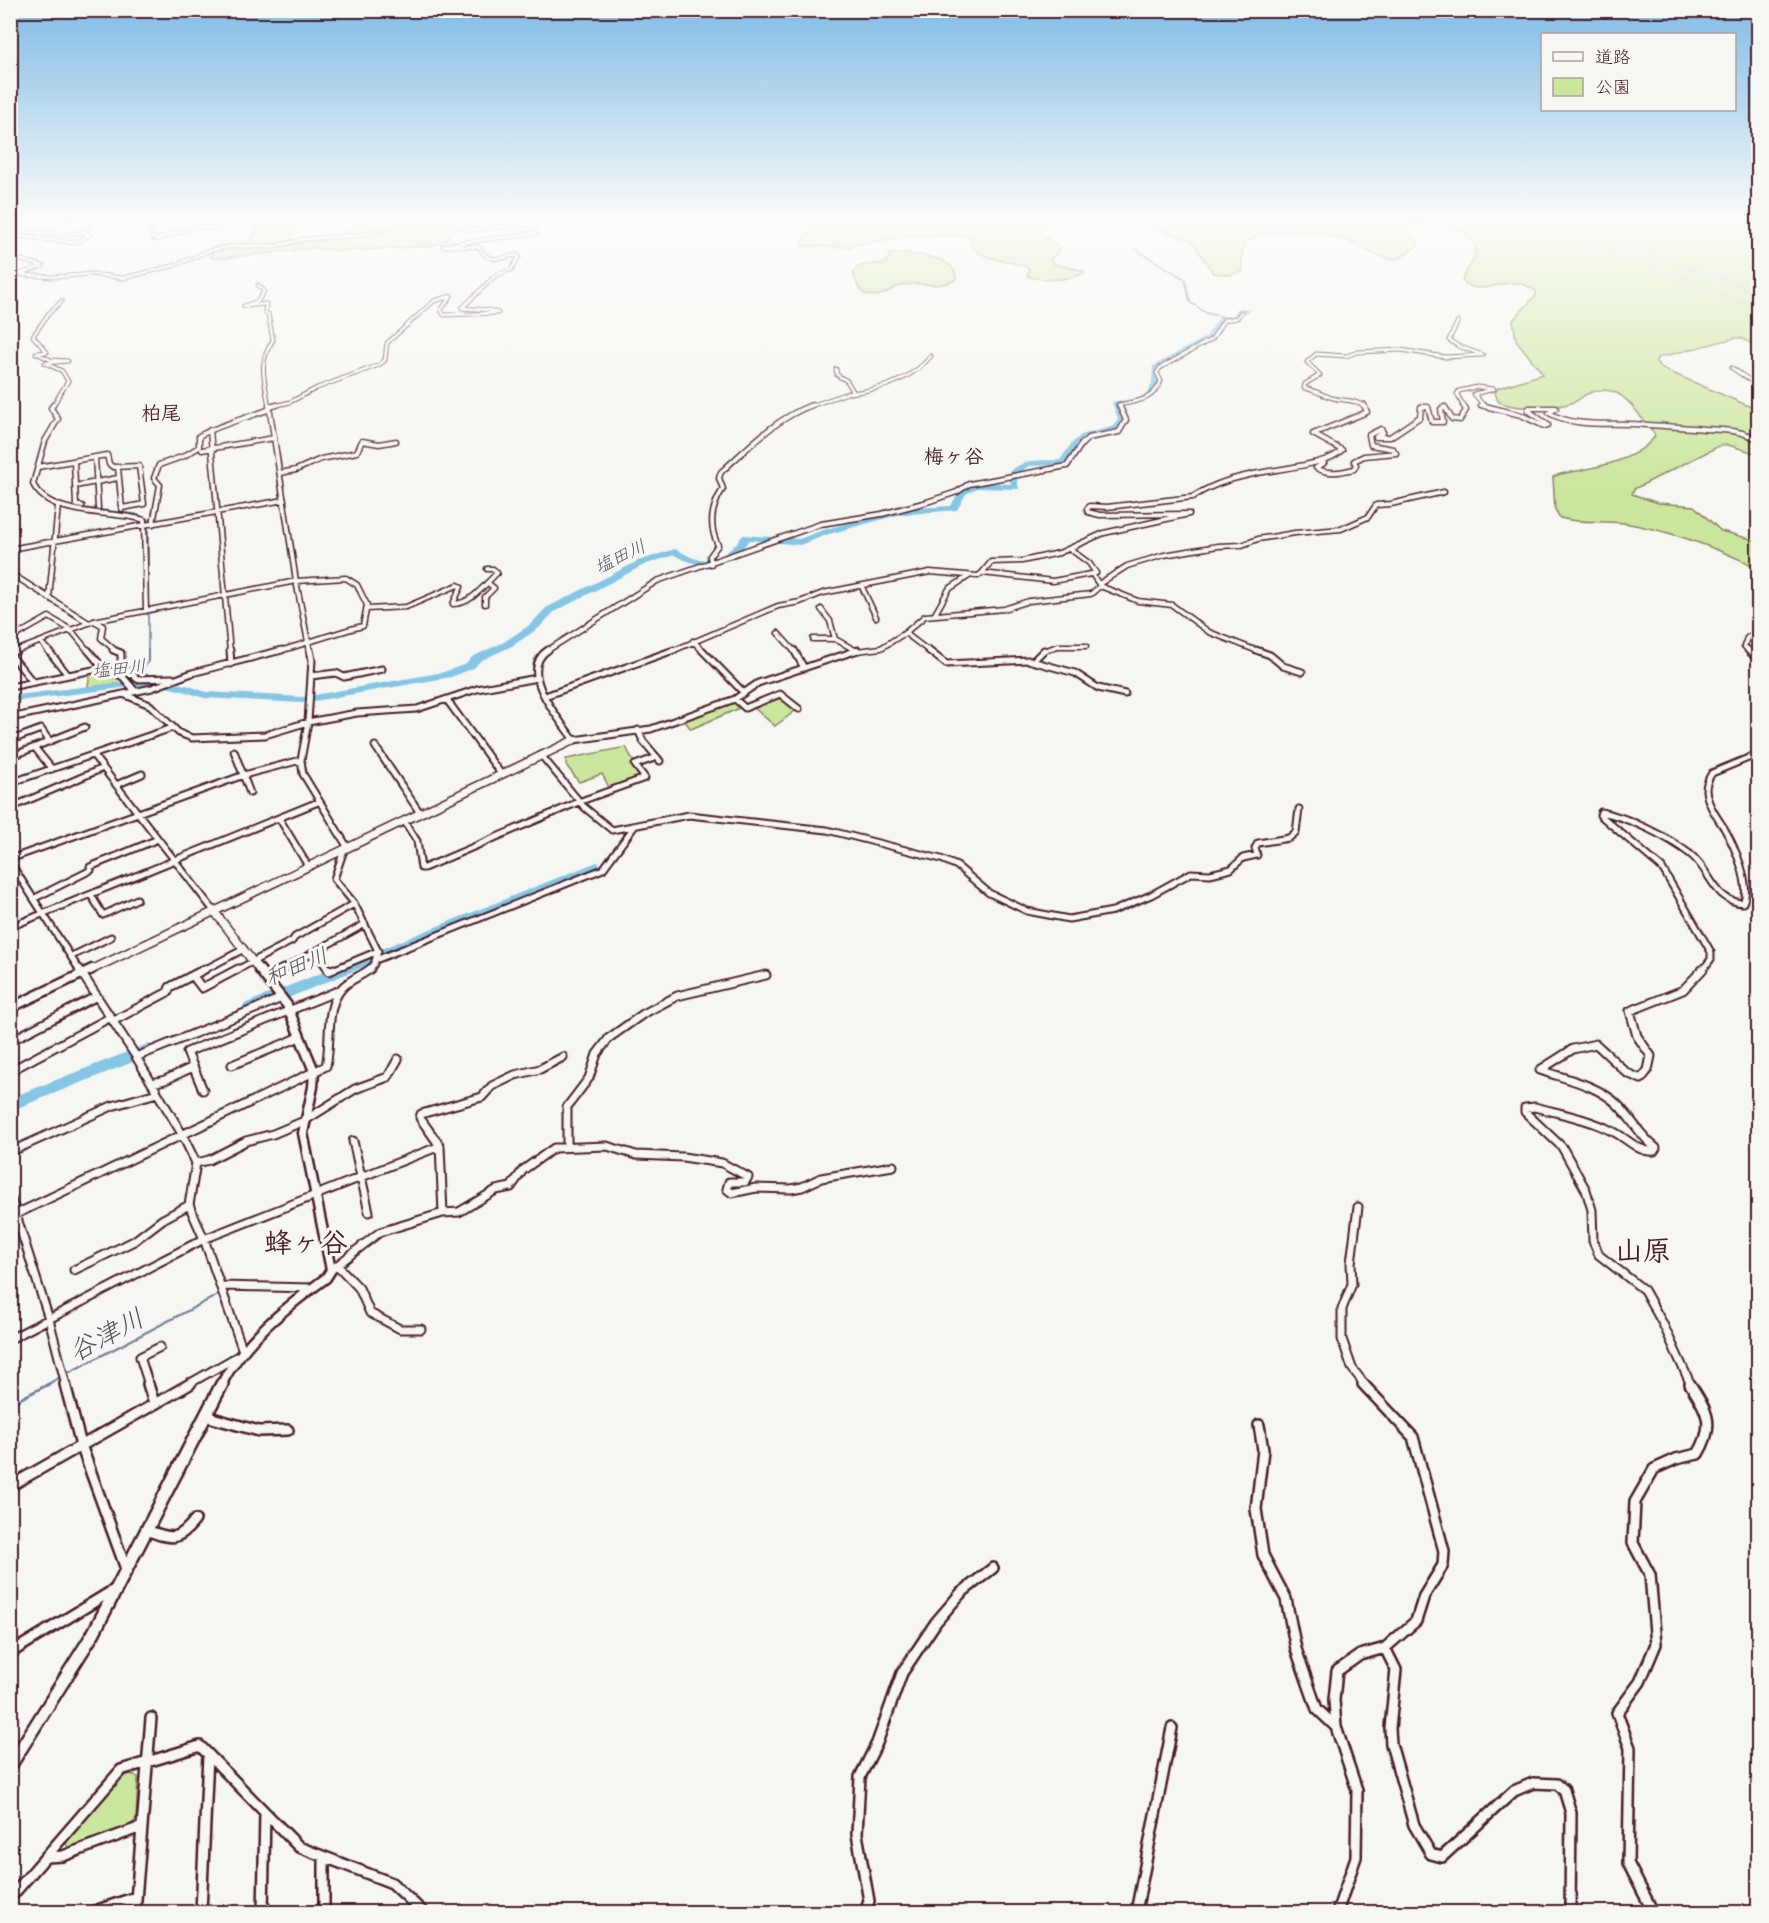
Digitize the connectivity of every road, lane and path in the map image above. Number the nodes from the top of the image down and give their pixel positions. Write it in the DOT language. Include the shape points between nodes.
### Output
graph roads {
  1 [pos="55,307"];
  2 [pos="266,307"];
  3 [pos="427,307"];
  4 [pos="443,307"];
  5 [pos="463,307"];
  6 [pos="1241,312"];
  7 [pos="1458,321"];
  8 [pos="931,356"];
  9 [pos="1732,368"];
  10 [pos="836,369"];
  11 [pos="1758,381"];
  12 [pos="850,393"];
  13 [pos="269,408"];
  14 [pos="210,430"];
  15 [pos="274,438"];
  16 [pos="1758,440"];
  17 [pos="396,441"];
  18 [pos="212,448"];
  19 [pos="202,450"];
  20 [pos="95,457"];
  21 [pos="1334,457"];
  22 [pos="74,461"];
  23 [pos="38,467"];
  24 [pos="117,468"];
  25 [pos="280,473"];
  26 [pos="118,478"];
  27 [pos="97,482"];
  28 [pos="75,486"];
  29 [pos="1444,492"];
  30 [pos="284,500"];
  31 [pos="58,506"];
  32 [pos="98,507"];
  33 [pos="122,511"];
  34 [pos="218,512"];
  35 [pos="153,524"];
  36 [pos="146,525"];
  37 [pos="54,541"];
  38 [pos="10,549"];
  39 [pos="1070,549"];
  40 [pos="711,564"];
  41 [pos="488,569"];
  42 [pos="10,573"];
  43 [pos="982,573"];
  44 [pos="1092,574"];
  45 [pos="971,576"];
  46 [pos="296,581"];
  47 [pos="489,584"];
  48 [pos="1100,585"];
  49 [pos="862,587"];
  50 [pos="225,595"];
  51 [pos="49,598"];
  52 [pos="485,604"];
  53 [pos="367,609"];
  54 [pos="821,609"];
  55 [pos="146,611"];
  56 [pos="935,614"];
  57 [pos="876,617"];
  58 [pos="91,622"];
  59 [pos="71,630"];
  60 [pos="1758,630"];
  61 [pos="778,633"];
  62 [pos="905,633"];
  63 [pos="10,639"];
  64 [pos="813,639"];
  65 [pos="835,639"];
  66 [pos="693,641"];
  67 [pos="41,642"];
  68 [pos="308,644"];
  69 [pos="1086,646"];
  70 [pos="855,650"];
  71 [pos="10,653"];
  72 [pos="1758,660"];
  73 [pos="1033,661"];
  74 [pos="231,664"];
  75 [pos="103,668"];
  76 [pos="804,668"];
  77 [pos="382,669"];
  78 [pos="1302,672"];
  79 [pos="68,675"];
  80 [pos="311,676"];
  81 [pos="537,678"];
  82 [pos="174,679"];
  83 [pos="33,682"];
  84 [pos="10,687"];
  85 [pos="135,691"];
  86 [pos="743,692"];
  87 [pos="123,694"];
  88 [pos="1125,694"];
  89 [pos="544,696"];
  90 [pos="735,699"];
  91 [pos="447,700"];
  92 [pos="799,709"];
  93 [pos="10,718"];
  94 [pos="308,722"];
  95 [pos="86,728"];
  96 [pos="172,728"];
  97 [pos="638,730"];
  98 [pos="16,738"];
  99 [pos="574,741"];
  100 [pos="50,742"];
  101 [pos="375,746"];
  102 [pos="35,748"];
  103 [pos="234,751"];
  104 [pos="1758,754"];
  105 [pos="93,755"];
  106 [pos="541,755"];
  107 [pos="10,758"];
  108 [pos="301,760"];
  109 [pos="103,768"];
  110 [pos="52,769"];
  111 [pos="501,774"];
  112 [pos="143,775"];
  113 [pos="244,775"];
  114 [pos="10,783"];
  115 [pos="116,785"];
  116 [pos="250,793"];
  117 [pos="581,801"];
  118 [pos="318,802"];
  119 [pos="10,808"];
  120 [pos="1299,809"];
  121 [pos="138,812"];
  122 [pos="420,813"];
  123 [pos="279,818"];
  124 [pos="404,821"];
  125 [pos="634,827"];
  126 [pos="158,839"];
  127 [pos="346,849"];
  128 [pos="10,860"];
  129 [pos="175,860"];
  130 [pos="308,866"];
  131 [pos="91,895"];
  132 [pos="35,898"];
  133 [pos="137,899"];
  134 [pos="354,904"];
  135 [pos="214,911"];
  136 [pos="45,913"];
  137 [pos="364,924"];
  138 [pos="10,927"];
  139 [pos="111,937"];
  140 [pos="244,949"];
  141 [pos="315,952"];
  142 [pos="378,955"];
  143 [pos="72,956"];
  144 [pos="254,961"];
  145 [pos="83,974"];
  146 [pos="766,975"];
  147 [pos="193,976"];
  148 [pos="267,978"];
  149 [pos="340,990"];
  150 [pos="97,996"];
  151 [pos="280,996"];
  152 [pos="10,1008"];
  153 [pos="290,1011"];
  154 [pos="112,1019"];
  155 [pos="300,1037"];
  156 [pos="10,1041"];
  157 [pos="135,1055"];
  158 [pos="563,1057"];
  159 [pos="398,1059"];
  160 [pos="232,1065"];
  161 [pos="193,1067"];
  162 [pos="10,1071"];
  163 [pos="314,1071"];
  164 [pos="152,1083"];
  165 [pos="203,1090"];
  166 [pos="157,1093"];
  167 [pos="303,1121"];
  168 [pos="182,1134"];
  169 [pos="353,1141"];
  170 [pos="440,1146"];
  171 [pos="567,1146"];
  172 [pos="10,1152"];
  173 [pos="196,1163"];
  174 [pos="893,1166"];
  175 [pos="361,1177"];
  176 [pos="315,1194"];
  177 [pos="10,1196"];
  178 [pos="189,1205"];
  179 [pos="1358,1207"];
  180 [pos="369,1212"];
  181 [pos="443,1213"];
  182 [pos="13,1215"];
  183 [pos="204,1239"];
  184 [pos="334,1268"];
  185 [pos="74,1270"];
  186 [pos="220,1286"];
  187 [pos="313,1288"];
  188 [pos="49,1319"];
  189 [pos="421,1329"];
  190 [pos="10,1339"];
  191 [pos="160,1347"];
  192 [pos="240,1354"];
  193 [pos="154,1403"];
  194 [pos="204,1416"];
  195 [pos="1260,1425"];
  196 [pos="288,1430"];
  197 [pos="81,1445"];
  198 [pos="10,1485"];
  199 [pos="195,1520"];
  200 [pos="146,1530"];
  201 [pos="993,1568"];
  202 [pos="126,1570"];
  203 [pos="117,1588"];
  204 [pos="10,1633"];
  205 [pos="1385,1648"];
  206 [pos="12,1652"];
  207 [pos="151,1718"];
  208 [pos="1336,1727"];
  209 [pos="1172,1728"];
  210 [pos="208,1755"];
  211 [pos="147,1762"];
  212 [pos="10,1766"];
  213 [pos="265,1813"];
  214 [pos="141,1827"];
  215 [pos="47,1857"];
  216 [pos="324,1858"];
  217 [pos="136,1897"];
  218 [pos="10,1898"];
  219 [pos="92,1912"];
  220 [pos="135,1912"];
  221 [pos="201,1912"];
  222 [pos="263,1912"];
  223 [pos="324,1912"];
  224 [pos="423,1912"];
  225 [pos="865,1912"];
  226 [pos="1136,1912"];
  227 [pos="1337,1912"];
  228 [pos="1570,1912"];
  229 [pos="1653,1912"];
  1 -- 23 [label="street" via="33,336 47,352 36,353 51,360 68,361 45,363 62,370 68,381 51,408 58,419 50,428"];
  2 -- 13 [label="street" via="273,340 262,363"];
  3 -- 13 [label="street" via="387,343 379,365"];
  4 -- 5 [label="street" via="444,315 498,313"];
  6 -- 40 [label="street" via="1237,318 1224,320 1205,344 1160,368 1157,373 1161,381 1156,393 1142,402 1119,405 1126,420 1119,432 1087,440 1067,466 969,484 927,502 827,522"];
  7 -- 21 [label="street" via="1449,340 1483,355 1358,352 1346,356 1316,354 1306,362 1320,375 1304,388 1367,408 1367,412 1313,434 1342,450"];
  8 -- 12 [label="street" via="924,367 910,376"];
  9 -- 11 [label="street" via="1751,381"];
  10 -- 12 [label="street" via="839,377 853,388"];
  12 -- 40 [label="street" via="801,409 767,430 721,472 723,489 712,510 711,533 718,545 710,556"];
  13 -- 14 [label="street"];
  13 -- 15 [label="street"];
  14 -- 18 [label="street"];
  14 -- 35 [label="street" via="198,438 199,447 159,465 154,478 159,485"];
  15 -- 18 [label="street"];
  15 -- 25 [label="street"];
  16 -- 21 [label="street" via="1749,434 1710,428 1601,425 1560,419 1549,413 1556,408 1529,408 1548,425 1544,426 1521,415 1482,406 1474,394 1494,389 1477,387 1457,394 1466,410 1460,420 1452,419 1445,407 1441,409 1443,422 1432,422 1428,407 1424,406 1420,417 1390,437 1376,437 1383,432 1381,429 1368,435 1371,445 1396,453 1358,458 1354,469 1344,471 1325,473 1316,468"];
  17 -- 25 [label="street" via="362,441 357,452"];
  18 -- 19 [label="street"];
  18 -- 34 [label="street"];
  20 -- 22 [label="street"];
  20 -- 24 [label="street" via="107,455 109,464"];
  20 -- 27 [label="street"];
  21 -- 39 [label="street" via="1247,476 1205,489 1193,498 1090,506 1088,512 1101,515 1189,514 1104,533"];
  22 -- 23 [label="street"];
  22 -- 28 [label="street"];
  23 -- 31 [label="street" via="33,482 35,491"];
  24 -- 26 [label="street"];
  24 -- 33 [label="street" via="140,466 144,504"];
  25 -- 30 [label="street"];
  26 -- 27 [label="street"];
  26 -- 33 [label="street"];
  27 -- 28 [label="street"];
  27 -- 32 [label="street"];
  28 -- 32 [label="street" via="76,505"];
  29 -- 48 [label="street" via="1376,505 1368,517 1341,530 1295,533 1242,545 1164,555 1127,566"];
  30 -- 34 [label="street"];
  30 -- 46 [label="street"];
  31 -- 33 [label="street"];
  31 -- 37 [label="street"];
  32 -- 33 [label="street"];
  33 -- 36 [label="street" via="141,518"];
  34 -- 35 [label="street"];
  34 -- 50 [label="street"];
  35 -- 36 [label="street"];
  36 -- 37 [label="street"];
  36 -- 55 [label="street"];
  37 -- 38 [label="street"];
  37 -- 51 [label="street"];
  39 -- 43 [label="street" via="1022,561 991,562"];
  39 -- 44 [label="street" via="1089,563 1096,573"];
  40 -- 81 [label="street" via="657,581 542,654"];
  41 -- 47 [label="street" via="497,573"];
  42 -- 51 [label="street"];
  43 -- 44 [label="street" via="1053,581"];
  43 -- 45 [label="street"];
  44 -- 48 [label="street"];
  45 -- 49 [label="street" via="930,572"];
  45 -- 56 [label="street" via="959,580 945,593"];
  46 -- 50 [label="street"];
  46 -- 53 [label="street" via="346,578 362,591"];
  46 -- 68 [label="street"];
  47 -- 52 [label="street" via="494,588"];
  47 -- 53 [label="street" via="458,605 453,604 460,586 406,607"];
  48 -- 56 [label="street" via="1091,594 973,613"];
  48 -- 78 [label="street" via="1138,601 1172,605 1209,632"];
  49 -- 57 [label="street"];
  49 -- 66 [label="street" via="778,606"];
  50 -- 55 [label="street"];
  50 -- 74 [label="street"];
  51 -- 58 [label="street"];
  53 -- 68 [label="street" via="363,626"];
  54 -- 65 [label="street" via="830,621"];
  55 -- 58 [label="street"];
  56 -- 62 [label="street" via="925,616"];
  58 -- 59 [label="street"];
  58 -- 82 [label="street" via="103,626 101,638 120,653 121,669 135,678"];
  59 -- 63 [label="street" via="49,617"];
  59 -- 67 [label="street"];
  59 -- 75 [label="street"];
  60 -- 72 [label="street" via="1747,638 1744,646"];
  61 -- 76 [label="street"];
  62 -- 70 [label="street" via="881,648"];
  62 -- 73 [label="street" via="946,664"];
  64 -- 65 [label="street"];
  65 -- 70 [label="street"];
  66 -- 86 [label="street"];
  66 -- 89 [label="street"];
  67 -- 71 [label="street"];
  67 -- 79 [label="street"];
  68 -- 74 [label="street"];
  68 -- 80 [label="street"];
  69 -- 73 [label="street" via="1056,646"];
  70 -- 76 [label="street"];
  71 -- 83 [label="street"];
  73 -- 88 [label="street" via="1076,673 1098,688"];
  74 -- 82 [label="street"];
  75 -- 79 [label="street"];
  75 -- 85 [label="street" via="123,677"];
  76 -- 86 [label="street"];
  77 -- 80 [label="street" via="344,677 336,673"];
  79 -- 83 [label="street"];
  80 -- 94 [label="street"];
  81 -- 89 [label="street"];
  81 -- 91 [label="street"];
  82 -- 85 [label="street"];
  83 -- 84 [label="street"];
  85 -- 87 [label="street"];
  86 -- 90 [label="street"];
  87 -- 93 [label="street"];
  87 -- 96 [label="street" via="151,705"];
  89 -- 99 [label="street"];
  90 -- 92 [label="street" via="745,708 780,694"];
  90 -- 97 [label="street" via="651,729"];
  91 -- 94 [label="street" via="417,710 357,713"];
  91 -- 111 [label="street"];
  94 -- 96 [label="street" via="265,735 192,738 183,737"];
  94 -- 108 [label="street"];
  95 -- 100 [label="street"];
  96 -- 105 [label="street"];
  97 -- 99 [label="street"];
  97 -- 117 [label="street" via="658,759 635,765 645,778"];
  98 -- 100 [label="street" via="41,729"];
  99 -- 106 [label="street"];
  100 -- 102 [label="street"];
  101 -- 122 [label="street"];
  102 -- 107 [label="street"];
  102 -- 110 [label="street"];
  103 -- 113 [label="street"];
  104 -- 229 [label="street" via="1712,773 1706,784 1710,804 1727,833 1742,872 1746,890 1743,903 1723,898 1691,855 1617,815 1600,815 1662,868 1711,952 1711,959 1692,984 1672,996 1630,1011 1637,1035 1651,1056 1641,1079 1627,1073 1596,1044 1560,1056 1540,1070 1612,1099 1638,1134 1656,1148 1643,1151 1615,1131 1535,1107 1525,1108 1562,1147 1586,1190 1592,1210 1593,1241 1599,1255 1644,1290 1707,1410 1707,1440 1698,1454 1654,1469 1635,1502 1633,1543 1650,1575 1656,1644 1640,1682 1617,1713 1630,1748 1628,1863"];
  105 -- 109 [label="street"];
  105 -- 110 [label="street"];
  106 -- 111 [label="street"];
  106 -- 117 [label="street"];
  108 -- 113 [label="street"];
  108 -- 118 [label="street" via="303,774"];
  109 -- 115 [label="street"];
  109 -- 119 [label="street"];
  110 -- 114 [label="street"];
  111 -- 122 [label="street"];
  112 -- 115 [label="street"];
  113 -- 116 [label="street"];
  113 -- 121 [label="street"];
  115 -- 121 [label="street"];
  117 -- 124 [label="street" via="424,868 417,841"];
  117 -- 125 [label="street" via="605,827"];
  118 -- 123 [label="street"];
  118 -- 127 [label="street"];
  120 -- 125 [label="street" via="1296,832 1289,838 1258,843 1257,855 1243,858 1230,869 1191,873 1113,911 1068,919 1027,911 989,893 957,866 941,859 862,837 689,815"];
  121 -- 126 [label="street"];
  121 -- 128 [label="street"];
  122 -- 124 [label="street"];
  123 -- 129 [label="street"];
  123 -- 130 [label="street"];
  124 -- 127 [label="street"];
  125 -- 142 [label="street" via="603,869"];
  126 -- 129 [label="street"];
  126 -- 132 [label="street" via="90,867 91,870"];
  127 -- 130 [label="street"];
  127 -- 134 [label="street" via="334,879"];
  128 -- 132 [label="street"];
  129 -- 131 [label="street"];
  129 -- 135 [label="street"];
  130 -- 135 [label="street"];
  131 -- 133 [label="street" via="103,915"];
  131 -- 136 [label="street"];
  132 -- 136 [label="street"];
  134 -- 137 [label="street"];
  134 -- 144 [label="street"];
  135 -- 140 [label="street"];
  135 -- 145 [label="street"];
  136 -- 138 [label="street"];
  136 -- 143 [label="street"];
  137 -- 141 [label="street"];
  137 -- 142 [label="street"];
  139 -- 143 [label="street"];
  140 -- 144 [label="street"];
  140 -- 147 [label="street"];
  141 -- 142 [label="street" via="329,971"];
  141 -- 148 [label="street"];
  142 -- 149 [label="street" via="375,966"];
  143 -- 145 [label="street"];
  144 -- 147 [label="street" via="202,988"];
  144 -- 148 [label="street"];
  145 -- 150 [label="street"];
  145 -- 152 [label="street"];
  146 -- 171 [label="street" via="677,996 609,1038 597,1054 589,1078 567,1107"];
  147 -- 154 [label="street"];
  148 -- 151 [label="street"];
  149 -- 153 [label="street"];
  149 -- 163 [label="street" via="328,1026 331,1050 326,1066"];
  150 -- 154 [label="street"];
  150 -- 156 [label="street"];
  151 -- 153 [label="street"];
  151 -- 157 [label="street"];
  153 -- 155 [label="street"];
  153 -- 161 [label="street" via="187,1052"];
  154 -- 157 [label="street"];
  154 -- 162 [label="street"];
  155 -- 160 [label="street"];
  155 -- 163 [label="street"];
  157 -- 164 [label="street"];
  158 -- 170 [label="street" via="492,1086 482,1097 421,1114"];
  159 -- 167 [label="street" via="388,1077 355,1089"];
  161 -- 164 [label="street"];
  161 -- 165 [label="street"];
  163 -- 167 [label="street" via="315,1081"];
  163 -- 168 [label="street"];
  164 -- 166 [label="street"];
  166 -- 168 [label="street"];
  166 -- 172 [label="street" via="112,1106"];
  167 -- 173 [label="street"];
  167 -- 176 [label="street" via="304,1146"];
  168 -- 173 [label="street"];
  168 -- 182 [label="street"];
  169 -- 175 [label="street"];
  170 -- 175 [label="street"];
  170 -- 181 [label="street"];
  171 -- 174 [label="street" via="607,1146 636,1155 722,1163 748,1178 745,1182 729,1182 727,1189 732,1192 791,1189 821,1178"];
  171 -- 181 [label="street" via="554,1148 523,1170 511,1187 496,1190 459,1212"];
  173 -- 178 [label="street"];
  175 -- 176 [label="street"];
  175 -- 180 [label="street"];
  176 -- 183 [label="street"];
  176 -- 184 [label="street"];
  177 -- 182 [label="street"];
  178 -- 183 [label="street"];
  178 -- 185 [label="street" via="134,1241"];
  179 -- 205 [label="street" via="1352,1284 1342,1309 1342,1339 1352,1368 1369,1392 1413,1437 1443,1551 1443,1565 1424,1596 1416,1621"];
  181 -- 184 [label="street" via="380,1232"];
  182 -- 188 [label="street"];
  183 -- 186 [label="street"];
  183 -- 188 [label="street"];
  184 -- 187 [label="street"];
  184 -- 189 [label="street" via="359,1288 375,1316 400,1329"];
  186 -- 187 [label="street"];
  186 -- 192 [label="street"];
  187 -- 192 [label="street"];
  188 -- 190 [label="street"];
  188 -- 197 [label="street"];
  191 -- 193 [label="street" via="140,1358"];
  192 -- 193 [label="street"];
  192 -- 194 [label="street"];
  193 -- 197 [label="street"];
  194 -- 196 [label="street" via="259,1431"];
  194 -- 200 [label="street"];
  195 -- 208 [label="street" via="1263,1449 1256,1509 1263,1555 1286,1599 1296,1649 1317,1709"];
  197 -- 198 [label="street"];
  197 -- 202 [label="street"];
  199 -- 200 [label="street" via="182,1537 174,1539"];
  200 -- 202 [label="street"];
  201 -- 225 [label="street" via="961,1593 902,1672 877,1743 860,1777 856,1834 869,1901"];
  202 -- 203 [label="street"];
  203 -- 206 [label="street"];
  203 -- 212 [label="street" via="63,1684"];
  204 -- 206 [label="street"];
  205 -- 208 [label="street" via="1360,1655 1337,1671"];
  205 -- 228 [label="street" via="1396,1670 1391,1744 1414,1825 1424,1845 1431,1854 1442,1857 1506,1796 1524,1785 1554,1782 1564,1790 1570,1806"];
  207 -- 211 [label="street"];
  208 -- 227 [label="street" via="1357,1790 1356,1857"];
  209 -- 226 [label="street"];
  210 -- 211 [label="street" via="200,1746"];
  210 -- 213 [label="street"];
  210 -- 221 [label="street"];
  211 -- 214 [label="street"];
  211 -- 215 [label="street" via="121,1770"];
  213 -- 216 [label="street" via="298,1847"];
  213 -- 222 [label="street"];
  214 -- 215 [label="street" via="63,1856"];
  214 -- 217 [label="street"];
  215 -- 218 [label="street"];
  216 -- 223 [label="street"];
  216 -- 224 [label="street" via="392,1883"];
  217 -- 219 [label="street"];
  217 -- 220 [label="street"];
}
